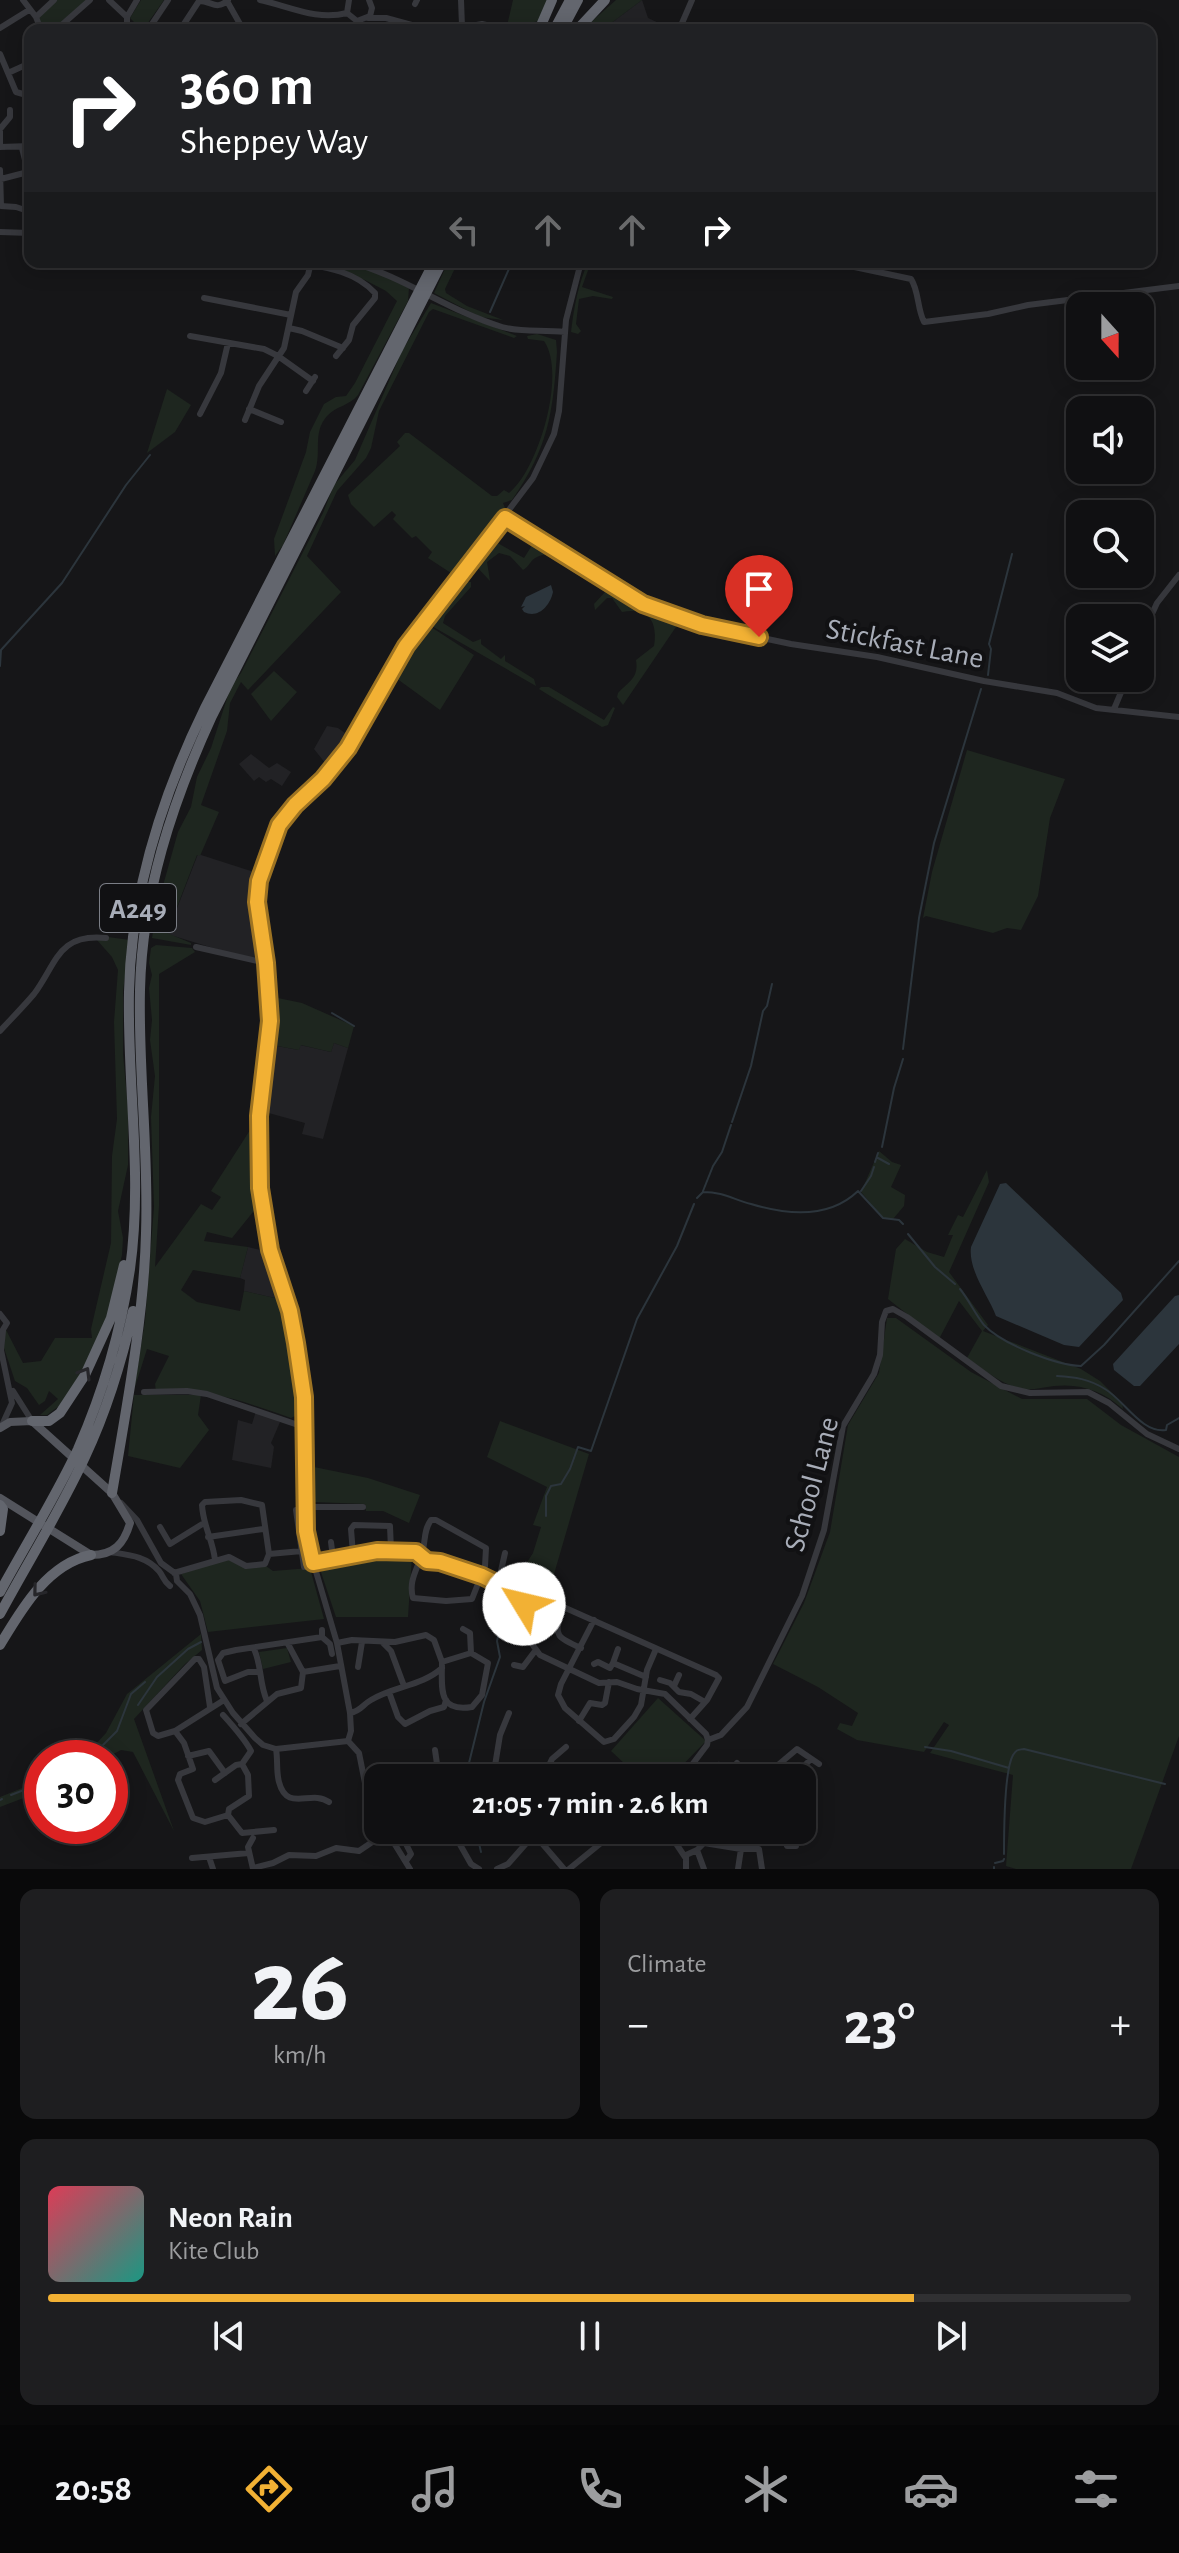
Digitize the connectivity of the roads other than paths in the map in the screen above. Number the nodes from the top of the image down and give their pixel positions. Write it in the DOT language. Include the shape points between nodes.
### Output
graph roads {
  1 [pos="23,0"];
  2 [pos="54,0"];
  3 [pos="90,0"];
  4 [pos="109,0"];
  5 [pos="137,0"];
  6 [pos="168,0"];
  7 [pos="260,0"];
  8 [pos="461,0"];
  9 [pos="552,0"];
  10 [pos="570,0"];
  11 [pos="578,0"];
  12 [pos="605,0"];
  13 [pos="692,0"];
  14 [pos="228,1"];
  15 [pos="348,1"];
  16 [pos="370,1"];
  17 [pos="29,10"];
  18 [pos="347,13"];
  19 [pos="36,17"];
  20 [pos="127,17"];
  21 [pos="368,18"];
  22 [pos="386,18"];
  23 [pos="357,21"];
  24 [pos="39,24"];
  25 [pos="63,24"];
  26 [pos="127,24"];
  27 [pos="152,24"];
  28 [pos="184,24"];
  29 [pos="240,24"];
  30 [pos="357,24"];
  31 [pos="408,24"];
  32 [pos="462,24"];
  33 [pos="542,24"];
  34 [pos="557,24"];
  35 [pos="565,24"];
  36 [pos="583,24"];
  37 [pos="682,24"];
  38 [pos="0,28"];
  39 [pos="0,54"];
  40 [pos="24,66"];
  41 [pos="8,73"];
  42 [pos="16,92"];
  43 [pos="24,94"];
  44 [pos="0,147"];
  45 [pos="22,148"];
  46 [pos="24,156"];
  47 [pos="0,170"];
  48 [pos="24,173"];
  49 [pos="1,179"];
  50 [pos="24,210"];
  51 [pos="0,232"];
  52 [pos="24,233"];
  53 [pos="310,268"];
  54 [pos="327,268"];
  55 [pos="368,268"];
  56 [pos="431,268"];
  57 [pos="439,268"];
  58 [pos="579,268"];
  59 [pos="859,268"];
  60 [pos="1179,286"];
  61 [pos="204,298"];
  62 [pos="291,315"];
  63 [pos="289,328"];
  64 [pos="565,332"];
  65 [pos="190,336"];
  66 [pos="228,343"];
  67 [pos="343,348"];
  68 [pos="278,356"];
  69 [pos="336,356"];
  70 [pos="306,391"];
  71 [pos="249,409"];
  72 [pos="200,414"];
  73 [pos="245,420"];
  74 [pos="281,422"];
  75 [pos="505,518"];
  76 [pos="1179,575"];
  77 [pos="1154,610"];
  78 [pos="1121,692"];
  79 [pos="1114,709"];
  80 [pos="1179,717"];
  81 [pos="106,938"];
  82 [pos="196,947"];
  83 [pos="266,963"];
  84 [pos="0,1031"];
  85 [pos="141,1191"];
  86 [pos="0,1314"];
  87 [pos="2,1332"];
  88 [pos="0,1349"];
  89 [pos="9,1384"];
  90 [pos="144,1392"];
  91 [pos="32,1421"];
  92 [pos="304,1427"];
  93 [pos="0,1428"];
  94 [pos="1179,1449"];
  95 [pos="112,1493"];
  96 [pos="0,1498"];
  97 [pos="0,1505"];
  98 [pos="306,1507"];
  99 [pos="363,1507"];
  100 [pos="296,1510"];
  101 [pos="204,1523"];
  102 [pos="160,1527"];
  103 [pos="263,1529"];
  104 [pos="0,1531"];
  105 [pos="208,1537"];
  106 [pos="331,1542"];
  107 [pos="170,1544"];
  108 [pos="306,1550"];
  109 [pos="391,1550"];
  110 [pos="110,1552"];
  111 [pos="176,1553"];
  112 [pos="505,1553"];
  113 [pos="269,1554"];
  114 [pos="353,1554"];
  115 [pos="91,1555"];
  116 [pos="421,1557"];
  117 [pos="333,1558"];
  118 [pos="215,1560"];
  119 [pos="313,1563"];
  120 [pos="304,1567"];
  121 [pos="482,1576"];
  122 [pos="171,1578"];
  123 [pos="498,1584"];
  124 [pos="0,1592"];
  125 [pos="542,1609"];
  126 [pos="0,1614"];
  127 [pos="559,1616"];
  128 [pos="594,1620"];
  129 [pos="526,1625"];
  130 [pos="555,1628"];
  131 [pos="463,1629"];
  132 [pos="362,1642"];
  133 [pos="382,1642"];
  134 [pos="395,1642"];
  135 [pos="337,1643"];
  136 [pos="288,1644"];
  137 [pos="0,1645"];
  138 [pos="581,1648"];
  139 [pos="254,1649"];
  140 [pos="618,1649"];
  141 [pos="656,1649"];
  142 [pos="391,1651"];
  143 [pos="535,1651"];
  144 [pos="471,1653"];
  145 [pos="332,1654"];
  146 [pos="613,1663"];
  147 [pos="594,1664"];
  148 [pos="442,1665"];
  149 [pos="514,1665"];
  150 [pos="340,1666"];
  151 [pos="358,1667"];
  152 [pos="571,1669"];
  153 [pos="258,1672"];
  154 [pos="303,1672"];
  155 [pos="679,1675"];
  156 [pos="646,1677"];
  157 [pos="660,1680"];
  158 [pos="609,1682"];
  159 [pos="404,1686"];
  160 [pos="674,1686"];
  161 [pos="645,1691"];
  162 [pos="389,1692"];
  163 [pos="224,1700"];
  164 [pos="446,1700"];
  165 [pos="267,1701"];
  166 [pos="705,1702"];
  167 [pos="210,1707"];
  168 [pos="350,1713"];
  169 [pos="509,1713"];
  170 [pos="223,1715"];
  171 [pos="690,1719"];
  172 [pos="579,1721"];
  173 [pos="241,1724"];
  174 [pos="175,1731"];
  175 [pos="708,1740"];
  176 [pos="348,1741"];
  177 [pos="566,1747"];
  178 [pos="276,1749"];
  179 [pos="435,1750"];
  180 [pos="188,1756"];
  181 [pos="810,1760"];
  182 [pos="242,1764"];
  183 [pos="437,1764"];
  184 [pos="495,1764"];
  185 [pos="550,1764"];
  186 [pos="693,1764"];
  187 [pos="779,1764"];
  188 [pos="806,1764"];
  189 [pos="819,1764"];
  190 [pos="225,1773"];
  191 [pos="364,1778"];
  192 [pos="215,1780"];
  193 [pos="327,1799"];
  194 [pos="228,1815"];
  195 [pos="274,1830"];
  196 [pos="253,1838"];
  197 [pos="368,1844"];
  198 [pos="395,1844"];
  199 [pos="408,1844"];
  200 [pos="460,1844"];
  201 [pos="526,1844"];
  202 [pos="546,1844"];
  203 [pos="599,1844"];
  204 [pos="676,1844"];
  205 [pos="703,1844"];
  206 [pos="710,1844"];
  207 [pos="787,1844"];
  208 [pos="796,1846"];
  209 [pos="741,1849"];
  210 [pos="697,1850"];
  211 [pos="249,1853"];
  212 [pos="209,1857"];
  213 [pos="685,1857"];
  214 [pos="192,1858"];
  215 [pos="406,1861"];
  216 [pos="253,1868"];
  217 [pos="213,1869"];
  218 [pos="410,1869"];
  219 [pos="479,1869"];
  220 [pos="497,1869"];
  221 [pos="567,1869"];
  222 [pos="686,1869"];
  223 [pos="704,1869"];
  224 [pos="738,1869"];
  225 [pos="762,1869"];
  1 -- 17 [label="street"];
  2 -- 19 [label="street"];
  3 -- 25 [label="street"];
  4 -- 20 [label="street"];
  5 -- 20 [label="street"];
  6 -- 27 [label="street"];
  7 -- 18 [label="street" via="306,13"];
  8 -- 32 [label="street"];
  9 -- 33 [label="highway"];
  10 -- 34 [label="highway"];
  11 -- 35 [label="highway"];
  12 -- 36 [label="highway"];
  13 -- 37 [label="street"];
  14 -- 28 [label="street" via="215,6 199,1"];
  14 -- 29 [label="street"];
  15 -- 18 [label="street"];
  16 -- 21 [label="street"];
  16 -- 22 [label="street"];
  17 -- 19 [label="street"];
  17 -- 38 [label="street"];
  18 -- 23 [label="street"];
  19 -- 24 [label="street"];
  20 -- 26 [label="street"];
  21 -- 22 [label="street"];
  21 -- 23 [label="street"];
  22 -- 31 [label="street"];
  23 -- 30 [label="street"];
  39 -- 41 [label="street"];
  40 -- 41 [label="street"];
  41 -- 42 [label="street"];
  42 -- 43 [label="street"];
  42 -- 44 [label="street" via="10,117 0,129"];
  44 -- 45 [label="street"];
  45 -- 46 [label="street"];
  47 -- 49 [label="street"];
  48 -- 49 [label="street"];
  49 -- 50 [label="street" via="1,206"];
  51 -- 52 [label="street"];
  53 -- 62 [label="street" via="297,289"];
  54 -- 67 [label="street" via="365,282 375,293"];
  55 -- 64 [label="street" via="506,328"];
  56 -- 85 [label="highway, A249" via="205,708 160,815 136,917 129,988"];
  57 -- 85 [label="highway, A249" via="219,701 170,817 151,897 140,987"];
  58 -- 64 [label="street"];
  59 -- 60 [label="street" via="911,279 924,322"];
  61 -- 62 [label="street"];
  62 -- 63 [label="street"];
  63 -- 67 [label="street"];
  63 -- 68 [label="street"];
  64 -- 75 [label="street" via="554,434 533,478"];
  65 -- 66 [label="street"];
  66 -- 68 [label="street"];
  66 -- 72 [label="street" via="221,373"];
  67 -- 69 [label="street"];
  68 -- 70 [label="street" via="314,379"];
  68 -- 71 [label="street"];
  71 -- 73 [label="street"];
  71 -- 74 [label="street"];
  75 -- 79 [label="street, Stickfast Lane" via="643,604 681,619 1036,688"];
  75 -- 83 [label="street" via="406,646 348,748 279,825 258,890"];
  76 -- 77 [label="street"];
  78 -- 79 [label="street"];
  79 -- 80 [label="street, Stickfast Lane"];
  81 -- 84 [label="street" via="84,937 57,955 34,994"];
  82 -- 83 [label="street"];
  83 -- 92 [label="street" via="270,1021 259,1116 262,1207 293,1326"];
  91 -- 85 [label="highway, A249, one-way" via="49,1421 60,1413 101,1345"];
  85 -- 95 [label="highway, A249" via="142,1288"];
  85 -- 124 [label="highway, A249" via="106,1375 74,1455"];
  85 -- 126 [label="highway, A249" via="138,1286 111,1392 78,1472"];
  86 -- 87 [label="street" via="7,1323"];
  87 -- 88 [label="street"];
  88 -- 89 [label="street"];
  89 -- 91 [label="street"];
  89 -- 93 [label="street" via="12,1403"];
  90 -- 92 [label="street" via="207,1394"];
  91 -- 93 [label="main road"];
  91 -- 95 [label="main road"];
  92 -- 98 [label="street"];
  94 -- 175 [label="street, School Lane" via="1147,1434 1088,1392 1030,1393 1001,1386 907,1317 886,1311 874,1374 843,1426 824,1530 802,1596 747,1707 721,1735"];
  95 -- 110 [label="main road" via="130,1523 124,1541"];
  95 -- 122 [label="street" via="137,1520"];
  96 -- 115 [label="main road"];
  97 -- 104 [label="highway"];
  98 -- 99 [label="street"];
  98 -- 108 [label="street"];
  100 -- 108 [label="street"];
  101 -- 103 [label="street" via="205,1502 241,1500 262,1505"];
  101 -- 105 [label="street"];
  101 -- 107 [label="street"];
  102 -- 107 [label="street"];
  103 -- 105 [label="street"];
  103 -- 113 [label="street"];
  105 -- 118 [label="street"];
  106 -- 117 [label="street"];
  107 -- 111 [label="street"];
  108 -- 113 [label="street"];
  108 -- 119 [label="street"];
  108 -- 120 [label="street"];
  109 -- 114 [label="street"];
  109 -- 114 [label="street" via="390,1526 354,1525"];
  109 -- 116 [label="street"];
  110 -- 115 [label="main road"];
  110 -- 122 [label="street" via="144,1558"];
  112 -- 123 [label="street"];
  113 -- 118 [label="street" via="265,1564 246,1566 229,1557"];
  114 -- 117 [label="street"];
  115 -- 137 [label="highway, one-way" via="65,1564 50,1577"];
  116 -- 121 [label="street"];
  116 -- 121 [label="street" via="411,1593 417,1600 471,1600"];
  116 -- 121 [label="street" via="427,1524 436,1520 485,1546"];
  117 -- 119 [label="street"];
  118 -- 122 [label="street"];
  119 -- 135 [label="street"];
  121 -- 123 [label="street"];
  122 -- 163 [label="street" via="190,1594 200,1615 213,1676"];
  123 -- 129 [label="street" via="524,1599"];
  125 -- 127 [label="street"];
  127 -- 128 [label="street" via="561,1606"];
  127 -- 130 [label="street"];
  128 -- 138 [label="street"];
  128 -- 141 [label="street"];
  129 -- 130 [label="street" via="542,1622"];
  129 -- 143 [label="street"];
  130 -- 138 [label="street" via="559,1638"];
  131 -- 144 [label="street" via="469,1631"];
  132 -- 133 [label="street"];
  132 -- 135 [label="street"];
  132 -- 151 [label="street"];
  133 -- 134 [label="street"];
  133 -- 142 [label="street"];
  134 -- 142 [label="street"];
  134 -- 148 [label="street" via="426,1635 434,1640"];
  135 -- 150 [label="street"];
  136 -- 139 [label="street"];
  136 -- 145 [label="street" via="322,1634"];
  136 -- 154 [label="street"];
  138 -- 152 [label="street"];
  139 -- 153 [label="street"];
  139 -- 153 [label="street" via="226,1652 218,1660 225,1681"];
  140 -- 146 [label="street"];
  141 -- 156 [label="street"];
  141 -- 166 [label="street" via="719,1678"];
  142 -- 159 [label="street"];
  143 -- 149 [label="street" via="523,1667"];
  143 -- 152 [label="street"];
  144 -- 148 [label="street"];
  144 -- 164 [label="street" via="488,1663 482,1695 472,1707 457,1709"];
  146 -- 147 [label="street" via="610,1668"];
  146 -- 156 [label="street"];
  148 -- 159 [label="street" via="416,1684"];
  148 -- 164 [label="street" via="439,1679"];
  150 -- 154 [label="street"];
  150 -- 168 [label="street"];
  152 -- 158 [label="street" via="599,1683"];
  152 -- 172 [label="street" via="558,1695"];
  153 -- 165 [label="street"];
  154 -- 165 [label="street" via="301,1688"];
  155 -- 160 [label="street"];
  156 -- 161 [label="street"];
  157 -- 160 [label="street"];
  158 -- 161 [label="street"];
  158 -- 172 [label="street" via="605,1703 590,1703"];
  159 -- 162 [label="street"];
  160 -- 166 [label="street"];
  161 -- 171 [label="street" via="665,1694"];
  161 -- 172 [label="street" via="634,1717 610,1742"];
  162 -- 164 [label="street" via="405,1724 444,1707"];
  162 -- 168 [label="street"];
  163 -- 167 [label="street"];
  163 -- 173 [label="street"];
  165 -- 173 [label="street"];
  166 -- 171 [label="street"];
  167 -- 174 [label="street"];
  167 -- 174 [label="street" via="204,1667 195,1659 146,1710 153,1733"];
  168 -- 176 [label="street"];
  169 -- 184 [label="street"];
  170 -- 182 [label="street" via="251,1751"];
  171 -- 175 [label="street"];
  173 -- 178 [label="street" via="259,1742"];
  174 -- 180 [label="street"];
  175 -- 186 [label="street, School Lane"];
  176 -- 178 [label="street"];
  176 -- 191 [label="street" via="358,1749"];
  177 -- 185 [label="street"];
  178 -- 193 [label="street" via="284,1794 291,1799"];
  179 -- 183 [label="street"];
  180 -- 190 [label="street" via="209,1751"];
  180 -- 194 [label="street" via="193,1769 178,1780 193,1818 205,1822"];
  181 -- 187 [label="street" via="797,1749"];
  181 -- 188 [label="street"];
  181 -- 189 [label="street"];
  182 -- 190 [label="street"];
  182 -- 194 [label="street" via="249,1796"];
  190 -- 192 [label="street"];
  194 -- 195 [label="street" via="242,1833"];
  196 -- 211 [label="street"];
  197 -- 216 [label="street" via="353,1852 336,1848 316,1856 289,1855"];
  198 -- 215 [label="street"];
  199 -- 215 [label="street" via="411,1854"];
  200 -- 219 [label="street"];
  201 -- 220 [label="street"];
  202 -- 221 [label="street"];
  203 -- 221 [label="street"];
  204 -- 213 [label="street"];
  205 -- 210 [label="street"];
  206 -- 209 [label="street"];
  207 -- 208 [label="street"];
  209 -- 224 [label="street"];
  209 -- 225 [label="street" via="759,1849"];
  210 -- 213 [label="street"];
  210 -- 223 [label="street"];
  211 -- 212 [label="street"];
  211 -- 216 [label="street"];
  212 -- 214 [label="street"];
  212 -- 217 [label="street"];
  213 -- 222 [label="street"];
  215 -- 218 [label="street"];
}
